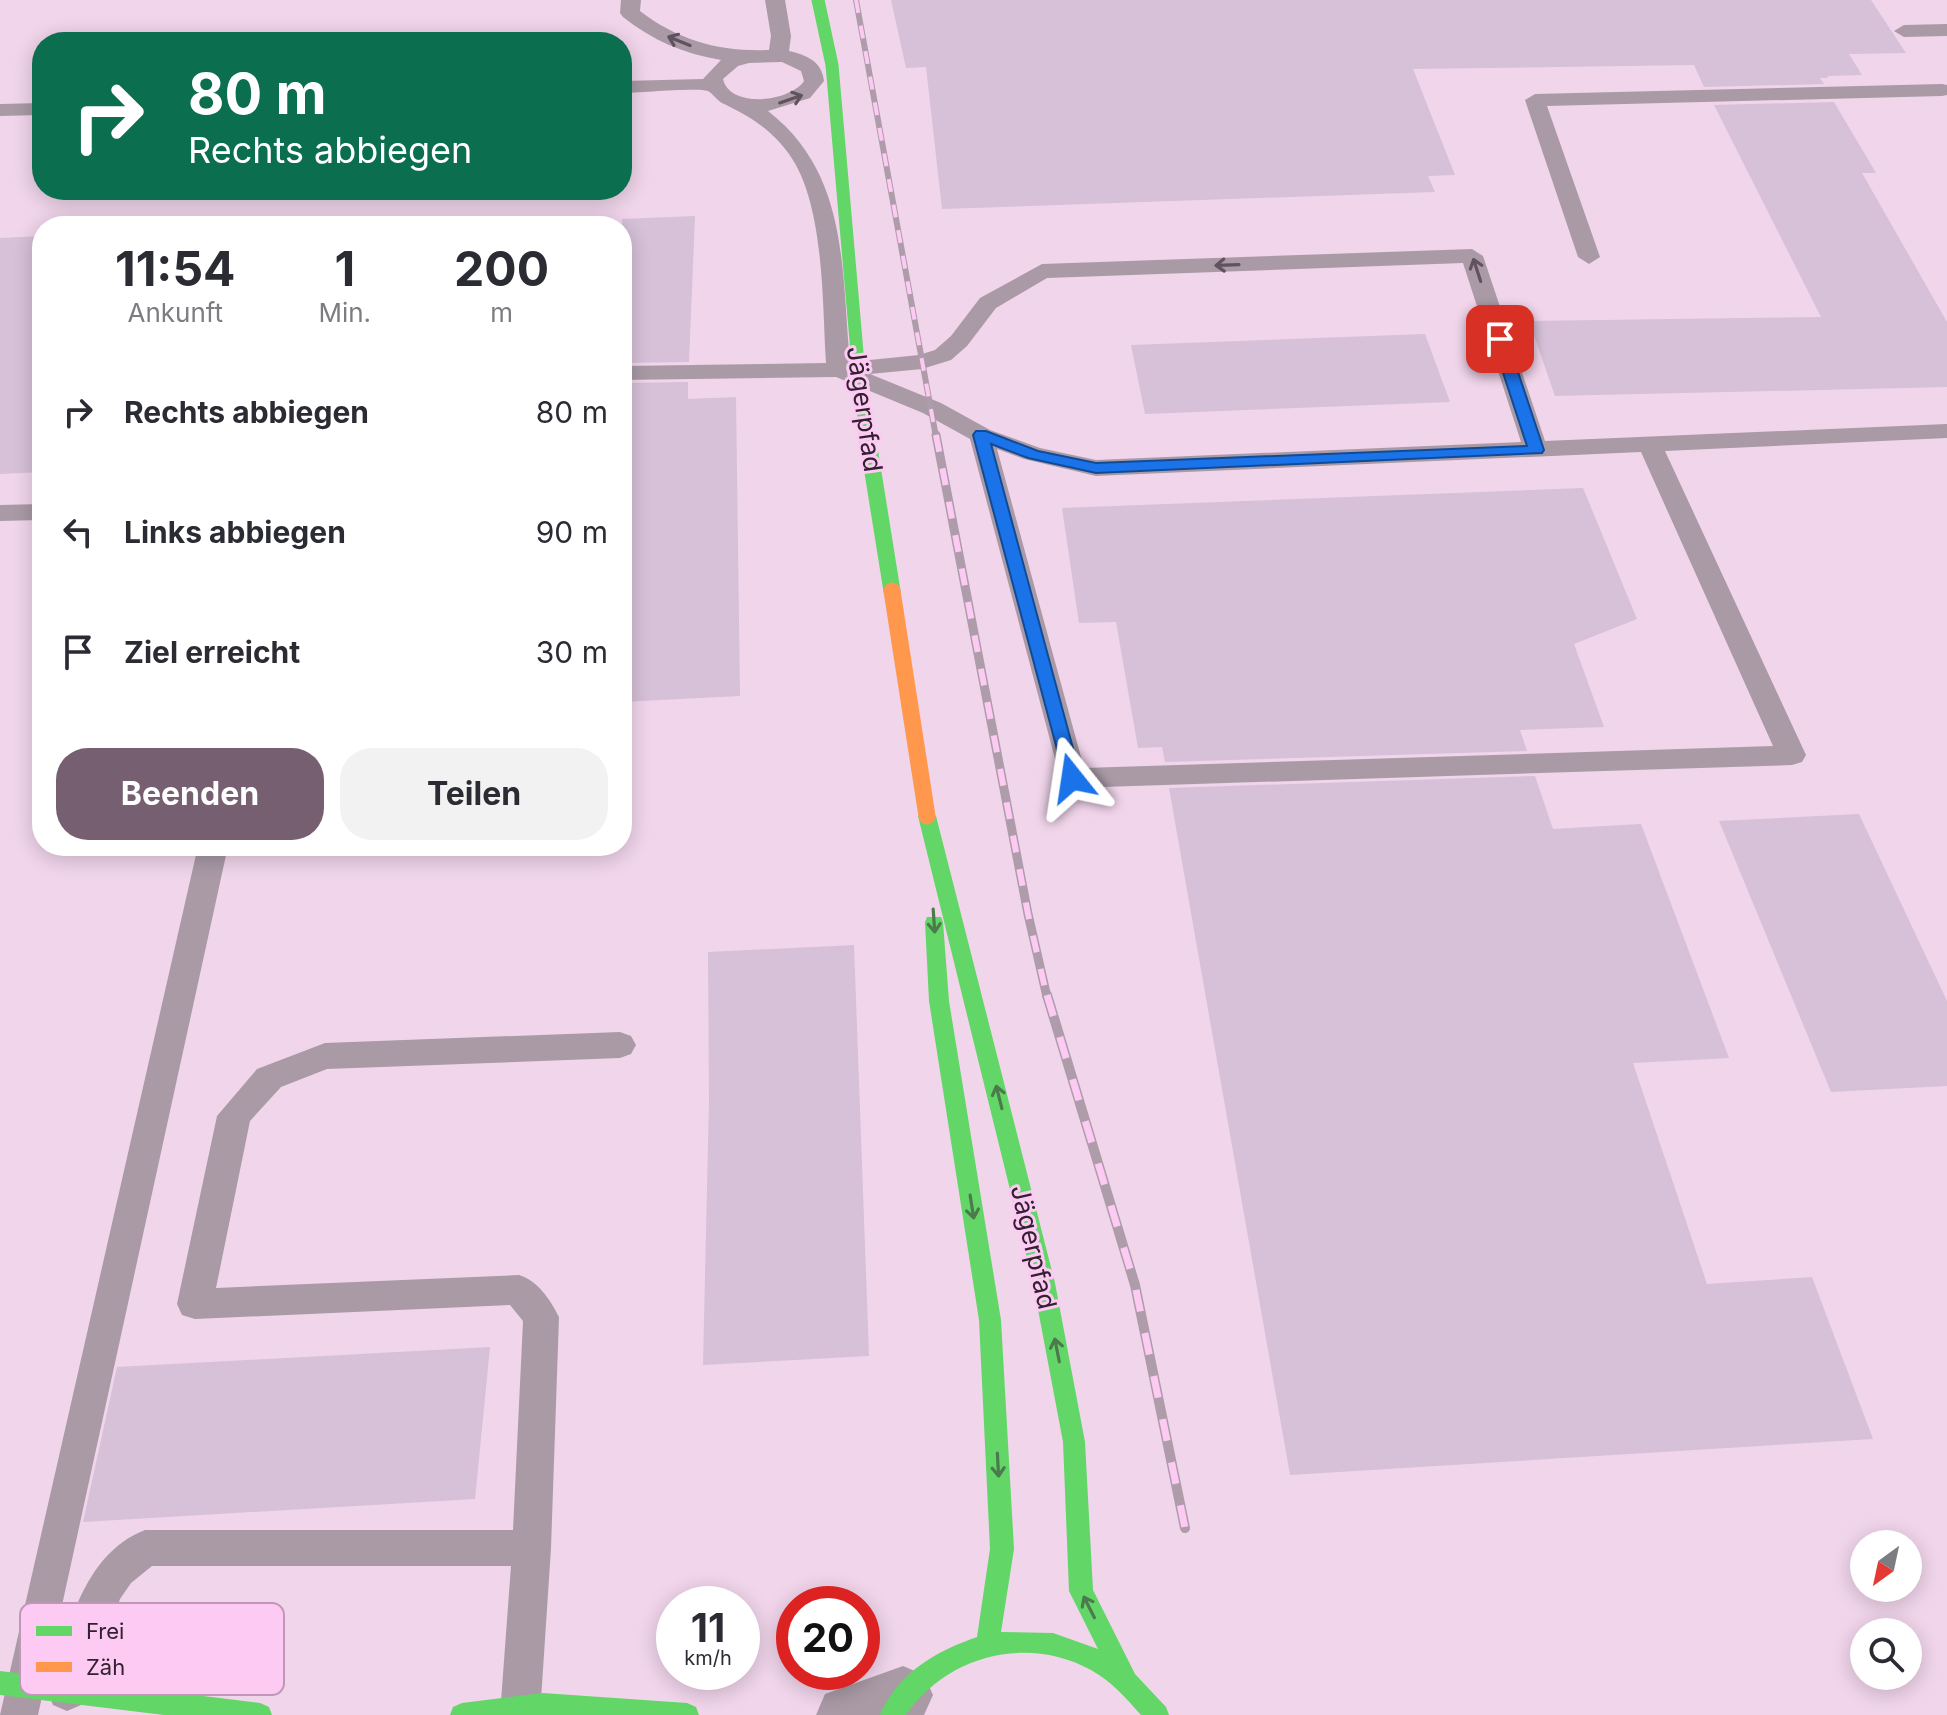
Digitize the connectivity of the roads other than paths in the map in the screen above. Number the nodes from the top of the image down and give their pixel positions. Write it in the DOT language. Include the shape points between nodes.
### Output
graph roads {
  1 [pos="631,0"];
  2 [pos="775,0"];
  3 [pos="818,0"];
  4 [pos="1947,30"];
  5 [pos="1904,31"];
  6 [pos="778,56"];
  7 [pos="747,57"];
  8 [pos="713,85"];
  9 [pos="632,87"];
  10 [pos="1942,90"];
  11 [pos="746,104"];
  12 [pos="32,109"];
  13 [pos="0,110"];
  14 [pos="1589,257"];
  15 [pos="839,370"];
  16 [pos="632,373"];
  17 [pos="1947,431"];
  18 [pos="981,435"];
  19 [pos="1650,445"];
  20 [pos="1536,450"];
  21 [pos="32,512"];
  22 [pos="0,513"];
  23 [pos="927,816"];
  24 [pos="211,856"];
  25 [pos="620,1045"];
  26 [pos="532,1548"];
  27 [pos="36,1603"];
  28 [pos="99,1603"];
  29 [pos="988,1642"];
  30 [pos="20,1674"];
  31 [pos="1124,1676"];
  32 [pos="15,1695"];
  33 [pos="99,1695"];
  34 [pos="898,1705"];
  35 [pos="521,1710"];
  36 [pos="1158,1714"];
  37 [pos="260,1715"];
  38 [pos="462,1715"];
  39 [pos="687,1715"];
  40 [pos="846,1715"];
  7 -- 1 [label="lane, one-way" via="694,48 649,29 630,13"];
  2 -- 6 [label="lane" via="781,36"];
  3 -- 23 [label="main road, Jägerpfad, bridge" via="832,65 861,398"];
  4 -- 5 [label="lane"];
  6 -- 7 [label="lane"];
  11 -- 6 [label="lane, one-way" via="781,103 813,85 815,77 804,63"];
  7 -- 8 [label="lane" via="720,68"];
  8 -- 9 [label="lane"];
  8 -- 11 [label="lane" via="730,100"];
  10 -- 14 [label="lane" via="1535,100"];
  11 -- 15 [label="lane" via="774,124 805,161 821,197"];
  12 -- 13 [label="lane"];
  15 -- 16 [label="lane"];
  15 -- 18 [label="lane" via="932,408"];
  20 -- 15 [label="lane, one-way" via="1472,256 1042,271 988,303 943,355"];
  17 -- 19 [label="lane"];
  18 -- 19 [label="lane" via="1072,778 1792,755"];
  18 -- 20 [label="lane" via="1096,468"];
  19 -- 20 [label="lane"];
  21 -- 22 [label="lane"];
  23 -- 29 [label="main road, Jägerpfad, one-way" via="939,1001 990,1320 1002,1549"];
  31 -- 23 [label="main road, Jägerpfad, one-way" via="1081,1591 1074,1442 1044,1283"];
  24 -- 27 [label="lane"];
  25 -- 26 [label="lane" via="325,1056 269,1078 234,1116 195,1304 519,1290 541,1317"];
  26 -- 28 [label="lane" via="145,1548 117,1570"];
  26 -- 35 [label="lane"];
  29 -- 31 [label="main road" via="1036,1640 1082,1651"];
  29 -- 34 [label="main road" via="941,1662"];
  30 -- 32 [label="lane"];
  31 -- 36 [label="main road"];
  33 -- 37 [label="main road"];
  34 -- 40 [label="street"];
  35 -- 38 [label="main road"];
  35 -- 39 [label="main road"];
}
